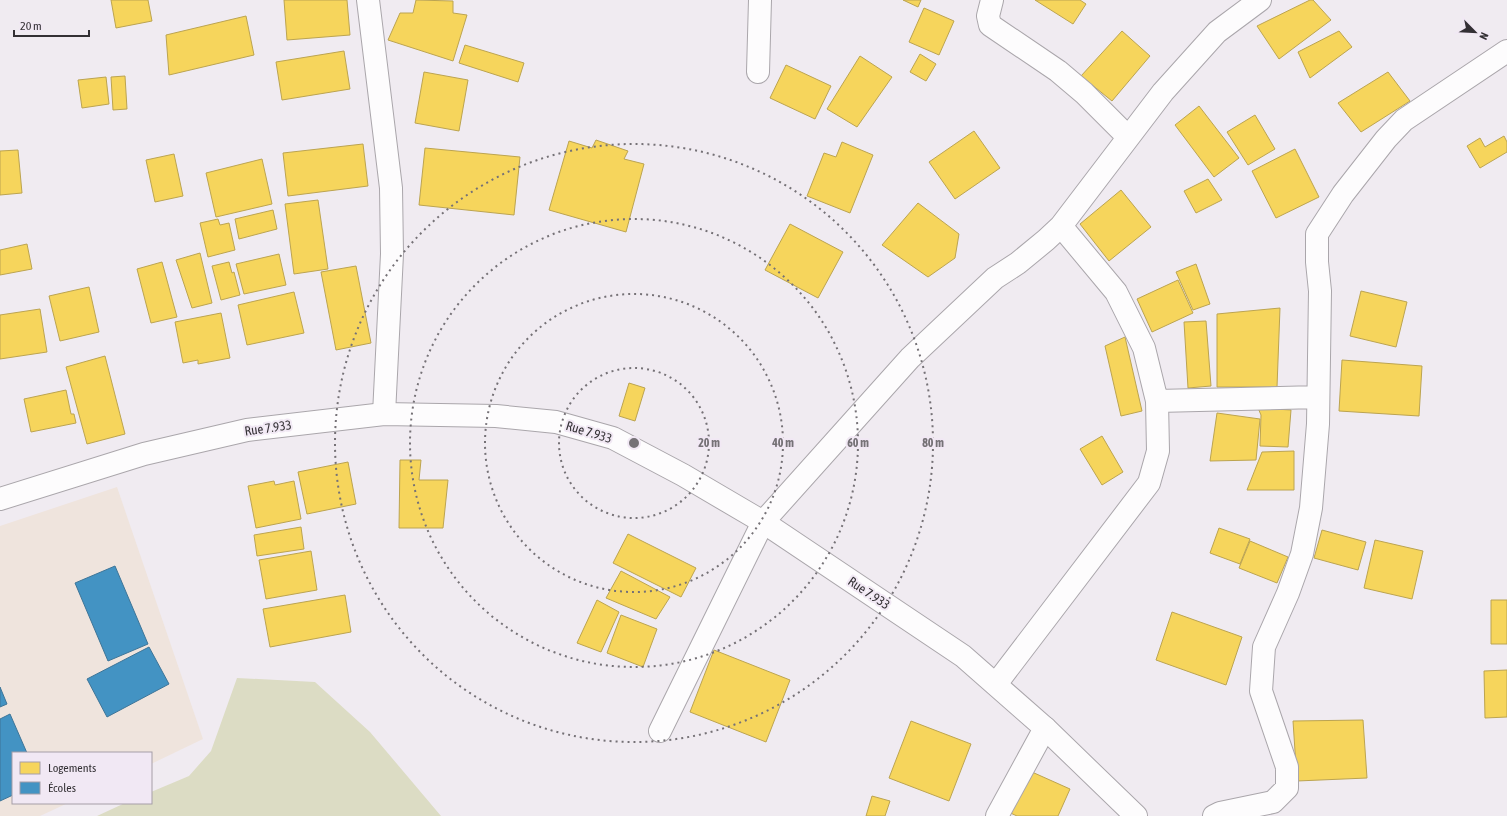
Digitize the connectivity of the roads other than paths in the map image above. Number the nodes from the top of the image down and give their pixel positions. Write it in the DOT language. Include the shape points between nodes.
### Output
graph roads {
  1 [pos="368,0"];
  2 [pos="760,0"];
  3 [pos="992,0"];
  4 [pos="1260,0"];
  5 [pos="1507,51"];
  6 [pos="758,72"];
  7 [pos="1128,137"];
  8 [pos="1061,226"];
  9 [pos="1318,397"];
  10 [pos="1157,400"];
  11 [pos="384,414"];
  12 [pos="0,499"];
  13 [pos="763,522"];
  14 [pos="996,684"];
  15 [pos="1045,728"];
  16 [pos="660,731"];
  17 [pos="997,816"];
  18 [pos="1136,816"];
  19 [pos="1214,816"];
  1 -- 11 [label="street" via="391,188 392,254"];
  2 -- 6 [label="street"];
  3 -- 7 [label="street" via="988,16 990,25 1058,71"];
  4 -- 7 [label="street" via="1217,32 1163,92"];
  5 -- 9 [label="street" via="1404,120 1386,139 1344,194 1317,234 1320,292"];
  7 -- 8 [label="street"];
  8 -- 10 [label="street" via="1116,292 1144,348"];
  8 -- 13 [label="street" via="995,278 910,358"];
  9 -- 10 [label="street"];
  9 -- 19 [label="street" via="1318,424 1307,532 1288,593 1264,646 1261,691 1287,767 1287,788 1273,802"];
  10 -- 14 [label="street" via="1158,451 1149,484"];
  11 -- 12 [label="street, Rue 7.933" via="248,430 144,454"];
  11 -- 13 [label="street, Rue 7.933" via="496,416 556,422 606,436 683,475"];
  13 -- 14 [label="street, Rue 7.933" via="963,656"];
  13 -- 16 [label="street"];
  14 -- 15 [label="street, Rue 7.933"];
  15 -- 17 [label="street"];
  15 -- 18 [label="street, Rue 7.933"];
}
